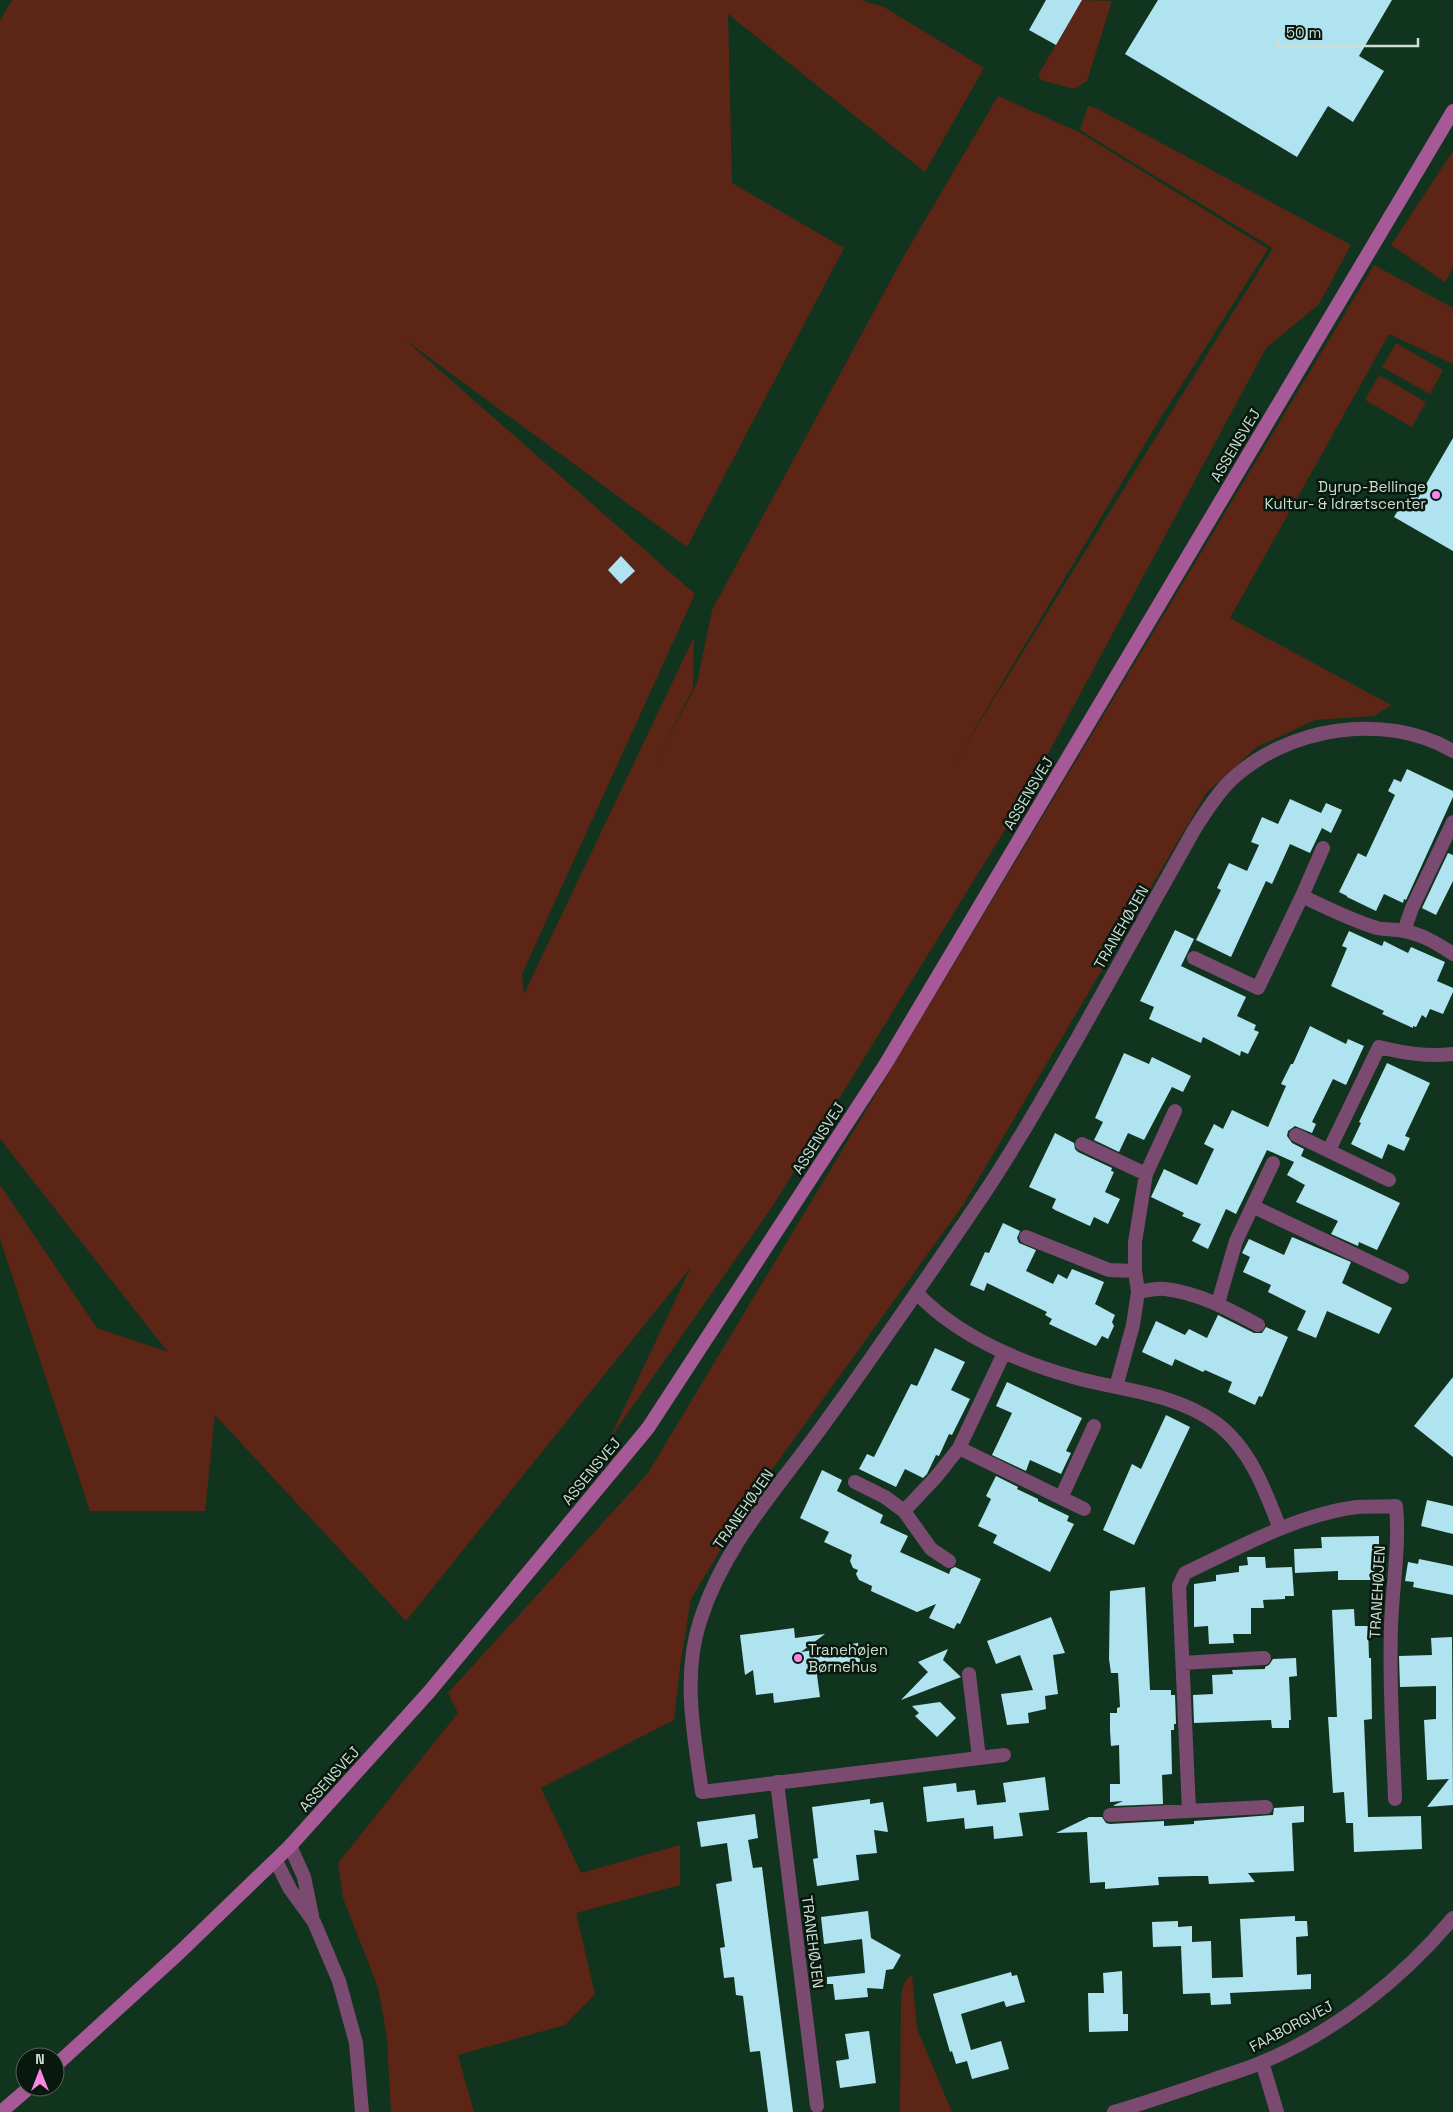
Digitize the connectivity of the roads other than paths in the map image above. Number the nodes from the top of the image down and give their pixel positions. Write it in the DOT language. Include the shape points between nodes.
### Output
graph roads {
  1 [pos="1453,111"];
  2 [pos="1453,751"];
  3 [pos="1453,822"];
  4 [pos="1323,848"];
  5 [pos="1302,896"];
  6 [pos="1404,931"];
  7 [pos="1453,954"];
  8 [pos="1194,958"];
  9 [pos="1453,1054"];
  10 [pos="1175,1111"];
  11 [pos="1296,1135"];
  12 [pos="1082,1144"];
  13 [pos="1329,1150"];
  14 [pos="1273,1163"];
  15 [pos="1146,1174"];
  16 [pos="1389,1180"];
  17 [pos="1254,1207"];
  18 [pos="1026,1237"];
  19 [pos="1135,1270"];
  20 [pos="1402,1277"];
  21 [pos="1138,1292"];
  22 [pos="916,1293"];
  23 [pos="1218,1303"];
  24 [pos="1258,1325"];
  25 [pos="1004,1353"];
  26 [pos="1116,1387"];
  27 [pos="1094,1426"];
  28 [pos="959,1448"];
  29 [pos="855,1482"];
  30 [pos="1061,1498"];
  31 [pos="1084,1509"];
  32 [pos="904,1511"];
  33 [pos="1280,1529"];
  34 [pos="949,1561"];
  35 [pos="1264,1658"];
  36 [pos="1183,1663"];
  37 [pos="969,1674"];
  38 [pos="1004,1755"];
  39 [pos="979,1758"];
  40 [pos="777,1782"];
  41 [pos="1395,1799"];
  42 [pos="1266,1807"];
  43 [pos="1189,1811"];
  44 [pos="1110,1815"];
  45 [pos="290,1846"];
  46 [pos="276,1861"];
  47 [pos="1453,1918"];
  48 [pos="314,1922"];
  49 [pos="65,2057"];
  50 [pos="1262,2062"];
  51 [pos="18,2097"];
  52 [pos="817,2106"];
  53 [pos="1,2112"];
  54 [pos="362,2112"];
  55 [pos="1114,2112"];
  56 [pos="1276,2112"];
  1 -- 45 [label="main road, ASSENSVEJ" via="885,1065 648,1428 429,1692"];
  2 -- 22 [label="street, TRANEHØJEN" via="1419,737 1380,729 1348,728 1314,735 1285,746 1257,760 1225,786 1194,830 1034,1114"];
  3 -- 6 [label="street"];
  4 -- 5 [label="street"];
  5 -- 6 [label="street" via="1355,921"];
  5 -- 8 [label="street" via="1258,988"];
  6 -- 7 [label="street" via="1425,938"];
  9 -- 13 [label="street" via="1438,1057 1412,1055 1379,1047"];
  10 -- 15 [label="street"];
  11 -- 13 [label="street"];
  12 -- 15 [label="street"];
  13 -- 16 [label="street"];
  14 -- 17 [label="street"];
  15 -- 19 [label="street" via="1137,1219"];
  17 -- 20 [label="street"];
  17 -- 23 [label="street" via="1236,1241"];
  18 -- 19 [label="street" via="1109,1270"];
  19 -- 21 [label="street"];
  21 -- 23 [label="street" via="1164,1289"];
  21 -- 26 [label="street" via="1133,1325"];
  22 -- 25 [label="street" via="944,1318"];
  22 -- 40 [label="street, TRANEHØJEN" via="825,1423 749,1523 716,1577 699,1624 693,1654 691,1694 702,1792"];
  23 -- 24 [label="street"];
  25 -- 26 [label="street" via="1080,1379"];
  25 -- 28 [label="street"];
  26 -- 33 [label="street" via="1162,1396 1217,1424 1237,1443 1254,1468"];
  27 -- 30 [label="street"];
  28 -- 30 [label="street"];
  28 -- 32 [label="street"];
  29 -- 32 [label="street"];
  30 -- 31 [label="street"];
  32 -- 34 [label="street" via="930,1549"];
  33 -- 36 [label="street, TRANEHØJEN" via="1185,1573 1178,1586"];
  33 -- 41 [label="street, TRANEHØJEN" via="1318,1515 1358,1507 1396,1506 1390,1652"];
  35 -- 36 [label="street"];
  36 -- 43 [label="street, TRANEHØJEN"];
  37 -- 39 [label="street"];
  38 -- 39 [label="street, TRANEHØJEN"];
  39 -- 40 [label="street, TRANEHØJEN"];
  40 -- 52 [label="street, TRANEHØJEN"];
  42 -- 43 [label="street"];
  43 -- 44 [label="street"];
  45 -- 46 [label="main road, ASSENSVEJ"];
  45 -- 48 [label="street" via="304,1877"];
  46 -- 48 [label="street" via="290,1889"];
  46 -- 49 [label="main road, ASSENSVEJ"];
  47 -- 50 [label="street, FAABORGVEJ" via="1375,1995 1298,2045"];
  48 -- 54 [label="street" via="349,2010 360,2073"];
  50 -- 55 [label="street, FAABORGVEJ"];
  50 -- 56 [label="street"];
  51 -- 53 [label="main road"];
}
